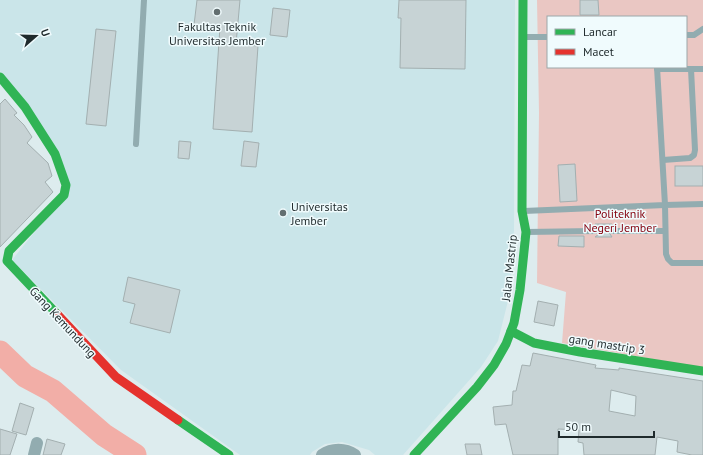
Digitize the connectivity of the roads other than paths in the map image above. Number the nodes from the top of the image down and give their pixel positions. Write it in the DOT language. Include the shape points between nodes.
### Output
graph roads {
  1 [pos="144,0"];
  2 [pos="523,0"];
  3 [pos="703,29"];
  4 [pos="687,36"];
  5 [pos="523,37"];
  6 [pos="547,37"];
  7 [pos="657,68"];
  8 [pos="691,69"];
  9 [pos="703,69"];
  10 [pos="0,77"];
  11 [pos="136,144"];
  12 [pos="663,160"];
  13 [pos="703,204"];
  14 [pos="665,205"];
  15 [pos="522,211"];
  16 [pos="595,231"];
  17 [pos="612,231"];
  18 [pos="665,231"];
  19 [pos="526,232"];
  20 [pos="703,263"];
  21 [pos="511,331"];
  22 [pos="703,372"];
  23 [pos="37,443"];
  24 [pos="352,453"];
  25 [pos="34,455"];
  26 [pos="230,455"];
  27 [pos="322,455"];
  28 [pos="414,455"];
  1 -- 11 [label="lane"];
  2 -- 5 [label="street, Jalan Mastrip"];
  3 -- 4 [label="lane" via="694,36"];
  5 -- 6 [label="lane"];
  5 -- 15 [label="street, Jalan Mastrip"];
  7 -- 8 [label="lane"];
  7 -- 12 [label="lane"];
  8 -- 9 [label="lane"];
  8 -- 12 [label="lane" via="694,155 690,158"];
  10 -- 26 [label="street, Gang Kemundung" via="25,107 55,154 66,185 64,195 9,251 7,261 116,377"];
  12 -- 14 [label="lane"];
  13 -- 14 [label="lane"];
  14 -- 15 [label="lane"];
  14 -- 18 [label="lane"];
  15 -- 19 [label="street, Jalan Mastrip"];
  16 -- 19 [label="lane"];
  17 -- 18 [label="lane"];
  18 -- 20 [label="lane" via="666,254 672,263"];
  19 -- 21 [label="street, Jalan Mastrip" via="520,290"];
  21 -- 22 [label="street, gang mastrip 3" via="534,344"];
  21 -- 28 [label="street, Jalan Mastrip" via="506,344 477,387"];
  23 -- 25 [label="street"];
  24 -- 27 [label="street" via="338,449"];
}
